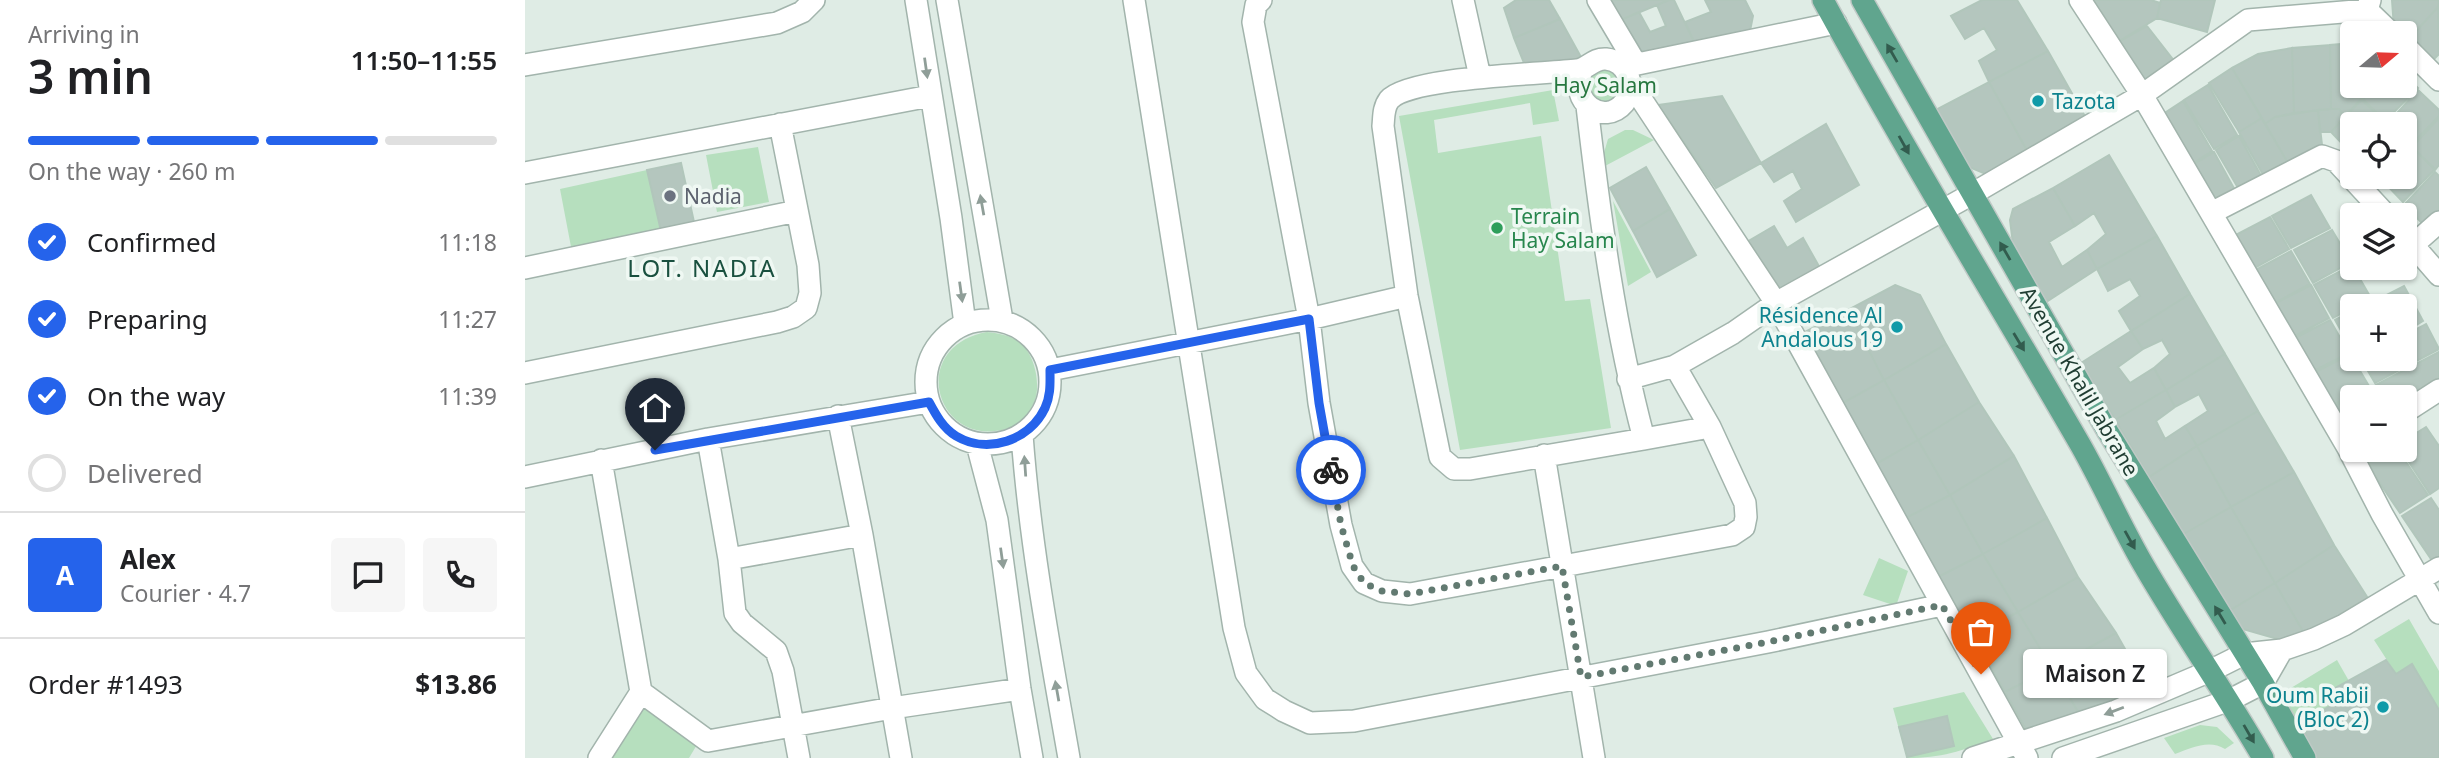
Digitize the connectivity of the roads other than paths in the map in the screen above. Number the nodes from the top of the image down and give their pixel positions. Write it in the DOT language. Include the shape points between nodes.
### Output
graph roads {
  1 [pos="814,0"];
  2 [pos="916,0"];
  3 [pos="947,0"];
  4 [pos="1135,0"];
  5 [pos="1261,0"];
  6 [pos="1463,0"];
  7 [pos="1598,0"];
  8 [pos="1823,0"];
  9 [pos="1862,0"];
  10 [pos="2080,0"];
  11 [pos="2368,5"];
  12 [pos="2249,10"];
  13 [pos="2381,21"];
  14 [pos="1836,23"];
  15 [pos="2417,58"];
  16 [pos="525,65"];
  17 [pos="1582,70"];
  18 [pos="1630,71"];
  19 [pos="1480,77"];
  20 [pos="2439,80"];
  21 [pos="2143,95"];
  22 [pos="930,96"];
  23 [pos="1587,106"];
  24 [pos="780,124"];
  25 [pos="525,173"];
  26 [pos="1972,194"];
  27 [pos="2375,203"];
  28 [pos="797,211"];
  29 [pos="1941,211"];
  30 [pos="2211,213"];
  31 [pos="2439,222"];
  32 [pos="2417,236"];
  33 [pos="2417,250"];
  34 [pos="525,268"];
  35 [pos="2439,275"];
  36 [pos="1407,296"];
  37 [pos="1776,303"];
  38 [pos="1309,319"];
  39 [pos="1002,320"];
  40 [pos="965,324"];
  41 [pos="1189,343"];
  42 [pos="1675,366"];
  43 [pos="1050,370"];
  44 [pos="525,373"];
  45 [pos="1628,379"];
  46 [pos="2439,390"];
  47 [pos="929,402"];
  48 [pos="2417,404"];
  49 [pos="838,416"];
  50 [pos="1710,427"];
  51 [pos="2340,430"];
  52 [pos="1022,435"];
  53 [pos="708,439"];
  54 [pos="1644,439"];
  55 [pos="977,444"];
  56 [pos="1544,455"];
  57 [pos="601,460"];
  58 [pos="2357,462"];
  59 [pos="525,477"];
  60 [pos="862,535"];
  61 [pos="729,559"];
  62 [pos="1562,566"];
  63 [pos="2439,568"];
  64 [pos="2420,579"];
  65 [pos="1942,605"];
  66 [pos="2439,613"];
  67 [pos="2282,650"];
  68 [pos="2244,654"];
  69 [pos="2210,671"];
  70 [pos="1581,677"];
  71 [pos="2263,683"];
  72 [pos="1020,689"];
  73 [pos="641,692"];
  74 [pos="2230,700"];
  75 [pos="891,708"];
  76 [pos="793,727"];
  77 [pos="703,749"];
  78 [pos="2024,750"];
  79 [pos="599,758"];
  80 [pos="799,758"];
  81 [pos="901,758"];
  82 [pos="1032,758"];
  83 [pos="1069,758"];
  84 [pos="1594,758"];
  85 [pos="1973,758"];
  86 [pos="2063,758"];
  87 [pos="2263,758"];
  88 [pos="2305,758"];
  1 -- 16 [label="street" via="802,12 777,23"];
  2 -- 22 [label="street, one-way"];
  39 -- 3 [label="street, one-way"];
  4 -- 41 [label="street"];
  5 -- 38 [label="street" via="1253,22"];
  6 -- 19 [label="street"];
  7 -- 18 [label="street"];
  8 -- 14 [label="main road, Avenue Khalil Jabrane"];
  26 -- 9 [label="main road, Avenue Khalil Jabrane, one-way"];
  10 -- 21 [label="street"];
  11 -- 12 [label="street"];
  11 -- 13 [label="street"];
  12 -- 21 [label="street"];
  14 -- 18 [label="street"];
  14 -- 29 [label="main road, Avenue Khalil Jabrane, one-way"];
  15 -- 20 [label="street"];
  17 -- 18 [label="street" via="1597,60 1615,61"];
  17 -- 19 [label="street"];
  17 -- 23 [label="street" via="1578,89"];
  18 -- 23 [label="street" via="1629,95 1622,105 1611,112"];
  18 -- 37 [label="street"];
  19 -- 36 [label="street" via="1400,93 1384,109"];
  21 -- 26 [label="street"];
  21 -- 30 [label="street"];
  22 -- 24 [label="street"];
  22 -- 40 [label="street, one-way"];
  23 -- 45 [label="street" via="1601,225"];
  24 -- 25 [label="street"];
  24 -- 28 [label="street"];
  26 -- 29 [label="street"];
  68 -- 26 [label="main road, Avenue Khalil Jabrane, one-way" via="2108,432"];
  27 -- 30 [label="street" via="2336,161 2322,156"];
  28 -- 34 [label="street"];
  28 -- 44 [label="street" via="810,293 806,308 793,317"];
  29 -- 37 [label="street"];
  29 -- 69 [label="main road, Avenue Khalil Jabrane, one-way" via="2082,449 2142,562"];
  30 -- 51 [label="street"];
  31 -- 32 [label="street"];
  33 -- 35 [label="street"];
  36 -- 38 [label="street"];
  36 -- 56 [label="street" via="1440,457 1454,469 1470,469"];
  37 -- 42 [label="street"];
  37 -- 65 [label="street"];
  38 -- 41 [label="street"];
  38 -- 62 [label="street" via="1341,525 1353,566 1364,583 1382,591 1410,594"];
  39 -- 40 [label="street"];
  39 -- 43 [label="street" via="1033,338"];
  40 -- 47 [label="street" via="941,340 930,359 925,381"];
  41 -- 43 [label="street"];
  41 -- 70 [label="street" via="1234,628 1246,673 1265,699 1310,723 1354,721"];
  42 -- 45 [label="street"];
  42 -- 50 [label="street"];
  43 -- 52 [label="street" via="1046,406"];
  45 -- 54 [label="street"];
  46 -- 48 [label="street"];
  47 -- 49 [label="street"];
  47 -- 55 [label="street" via="940,422"];
  49 -- 53 [label="street"];
  49 -- 60 [label="street"];
  50 -- 54 [label="street"];
  50 -- 62 [label="street" via="1745,503 1744,527 1732,535"];
  52 -- 55 [label="street" via="1001,444"];
  83 -- 52 [label="street, one-way" via="1029,519"];
  53 -- 57 [label="street"];
  53 -- 61 [label="street"];
  54 -- 56 [label="street"];
  55 -- 72 [label="street, one-way" via="997,520"];
  56 -- 62 [label="street"];
  57 -- 59 [label="street"];
  57 -- 73 [label="street"];
  58 -- 64 [label="street"];
  60 -- 61 [label="street"];
  60 -- 75 [label="street"];
  61 -- 76 [label="street" via="736,613 776,651"];
  62 -- 70 [label="street"];
  63 -- 64 [label="street"];
  64 -- 66 [label="street"];
  64 -- 67 [label="street" via="2344,625"];
  65 -- 70 [label="street"];
  65 -- 78 [label="street"];
  67 -- 68 [label="street"];
  67 -- 71 [label="street"];
  68 -- 69 [label="street"];
  68 -- 71 [label="main road, Avenue Khalil Jabrane"];
  69 -- 74 [label="main road, Avenue Khalil Jabrane"];
  69 -- 78 [label="street, one-way"];
  70 -- 84 [label="street"];
  71 -- 74 [label="street"];
  71 -- 88 [label="main road, Avenue Khalil Jabrane"];
  72 -- 75 [label="street"];
  72 -- 82 [label="street"];
  73 -- 77 [label="street"];
  73 -- 79 [label="street"];
  74 -- 86 [label="street"];
  74 -- 87 [label="main road, Avenue Khalil Jabrane, one-way"];
  75 -- 76 [label="street"];
  75 -- 81 [label="street"];
  76 -- 77 [label="street"];
  76 -- 80 [label="street"];
  78 -- 85 [label="street"];
}
